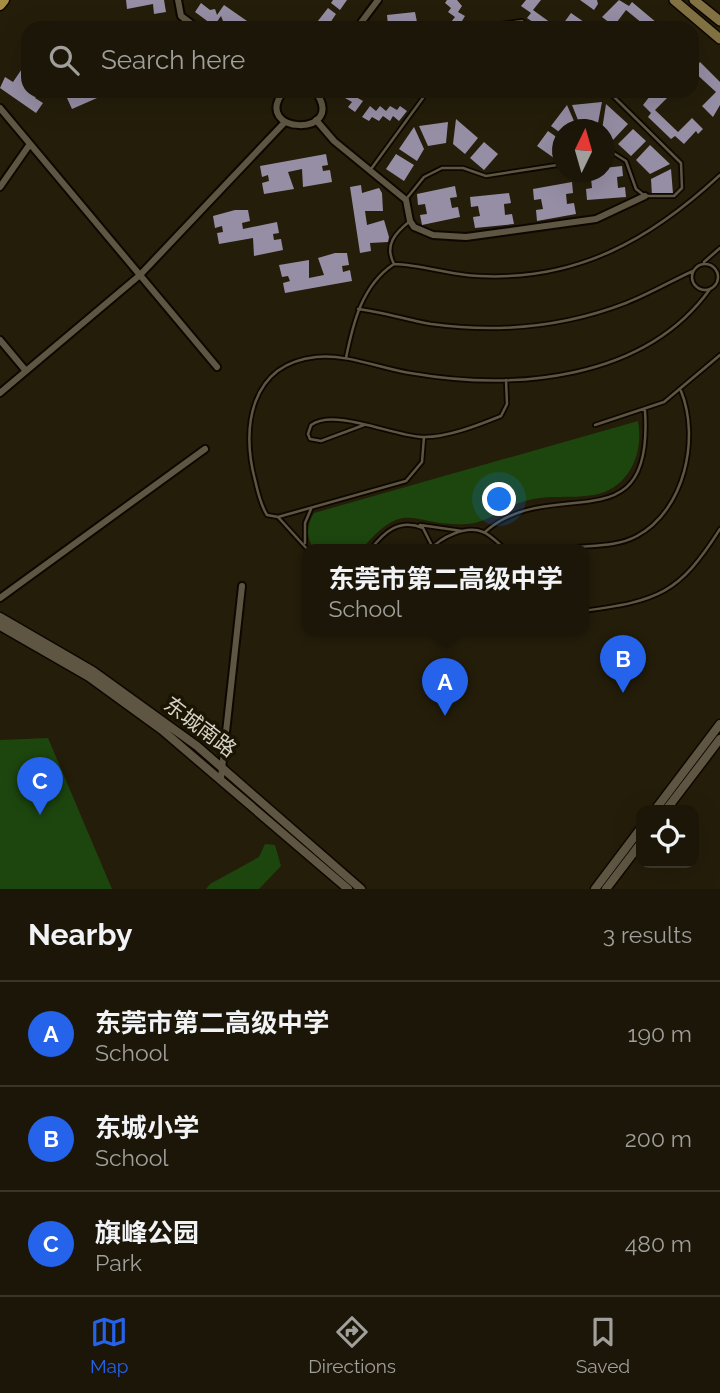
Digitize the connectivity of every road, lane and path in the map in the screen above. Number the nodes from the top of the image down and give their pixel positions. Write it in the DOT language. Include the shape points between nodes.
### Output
graph roads {
  1 [pos="4,0"];
  2 [pos="178,0"];
  3 [pos="378,0"];
  4 [pos="674,0"];
  5 [pos="694,0"];
  6 [pos="0,5"];
  7 [pos="188,21"];
  8 [pos="362,21"];
  9 [pos="699,21"];
  10 [pos="699,21"];
  11 [pos="720,21"];
  12 [pos="720,39"];
  13 [pos="280,98"];
  14 [pos="318,98"];
  15 [pos="423,98"];
  16 [pos="615,98"];
  17 [pos="0,108"];
  18 [pos="316,120"];
  19 [pos="285,122"];
  20 [pos="30,144"];
  21 [pos="615,154"];
  22 [pos="552,165"];
  23 [pos="371,169"];
  24 [pos="720,175"];
  25 [pos="0,187"];
  26 [pos="645,196"];
  27 [pos="406,200"];
  28 [pos="410,221"];
  29 [pos="720,248"];
  30 [pos="394,264"];
  31 [pos="703,264"];
  32 [pos="693,271"];
  33 [pos="140,275"];
  34 [pos="719,279"];
  35 [pos="710,289"];
  36 [pos="358,309"];
  37 [pos="0,340"];
  38 [pos="720,355"];
  39 [pos="346,358"];
  40 [pos="217,367"];
  41 [pos="26,370"];
  42 [pos="506,380"];
  43 [pos="681,391"];
  44 [pos="0,393"];
  45 [pos="645,411"];
  46 [pos="364,425"];
  47 [pos="595,425"];
  48 [pos="424,437"];
  49 [pos="205,449"];
  50 [pos="311,508"];
  51 [pos="278,517"];
  52 [pos="415,525"];
  53 [pos="720,529"];
  54 [pos="465,531"];
  55 [pos="485,532"];
  56 [pos="302,544"];
  57 [pos="306,544"];
  58 [pos="377,544"];
  59 [pos="430,544"];
  60 [pos="436,544"];
  61 [pos="499,544"];
  62 [pos="589,545"];
  63 [pos="242,586"];
  64 [pos="0,598"];
  65 [pos="589,610"];
  66 [pos="0,617"];
  67 [pos="0,626"];
  68 [pos="720,724"];
  69 [pos="720,739"];
  70 [pos="223,767"];
  71 [pos="221,778"];
  72 [pos="658,805"];
  73 [pos="670,805"];
  74 [pos="636,835"];
  75 [pos="636,850"];
  76 [pos="348,889"];
  77 [pos="361,889"];
  78 [pos="595,889"];
  79 [pos="606,889"];
  1 -- 6 [label="main road"];
  2 -- 7 [label="street" via="181,16"];
  3 -- 8 [label="street"];
  4 -- 9 [label="main road"];
  5 -- 11 [label="main road"];
  10 -- 12 [label="main road"];
  13 -- 19 [label="street" via="278,107"];
  14 -- 18 [label="street" via="321,109"];
  15 -- 23 [label="lane"];
  16 -- 26 [label="lane" via="681,163 679,193 664,198"];
  17 -- 20 [label="street"];
  18 -- 19 [label="street" via="298,127"];
  18 -- 23 [label="street" via="334,141"];
  19 -- 33 [label="street"];
  20 -- 25 [label="street"];
  20 -- 33 [label="street"];
  21 -- 26 [label="lane" via="626,161 636,188"];
  22 -- 27 [label="lane" via="486,176 463,168 442,168 424,177"];
  23 -- 27 [label="street"];
  24 -- 30 [label="lane" via="662,225 616,250 564,268 512,277"];
  26 -- 28 [label="street" via="606,217 466,237 433,235"];
  27 -- 28 [label="street"];
  28 -- 30 [label="lane" via="390,244"];
  29 -- 31 [label="lane"];
  30 -- 36 [label="lane"];
  31 -- 32 [label="lane"];
  31 -- 34 [label="lane" via="715,268"];
  32 -- 35 [label="lane" via="695,286"];
  32 -- 36 [label="lane" via="628,302 544,325 456,326"];
  33 -- 40 [label="street"];
  33 -- 41 [label="street"];
  34 -- 35 [label="lane"];
  35 -- 42 [label="lane" via="684,321 638,353 585,369"];
  36 -- 39 [label="lane"];
  37 -- 41 [label="street"];
  38 -- 43 [label="lane"];
  39 -- 42 [label="lane" via="431,376"];
  39 -- 51 [label="lane" via="316,357 288,366 273,376 252,405 248,423 251,466 262,508 267,515"];
  41 -- 44 [label="street"];
  42 -- 48 [label="lane" via="507,404 501,416"];
  43 -- 45 [label="lane"];
  43 -- 62 [label="lane" via="690,417 690,449 677,489 657,518 637,536"];
  45 -- 47 [label="lane"];
  45 -- 55 [label="lane" via="643,457 631,481 615,497 525,509"];
  46 -- 46 [label="lane" via="325,418 311,425 308,435 321,441"];
  46 -- 48 [label="lane"];
  48 -- 50 [label="lane" via="422,462 406,481"];
  49 -- 64 [label="street"];
  50 -- 51 [label="lane"];
  50 -- 57 [label="lane"];
  51 -- 56 [label="lane"];
  52 -- 54 [label="lane"];
  52 -- 58 [label="lane" via="396,526"];
  52 -- 59 [label="lane" via="428,533"];
  53 -- 65 [label="lane" via="692,569 664,593"];
  54 -- 55 [label="lane"];
  54 -- 60 [label="lane"];
  55 -- 61 [label="lane"];
  63 -- 70 [label="street"];
  66 -- 70 [label="street, 东城南路" via="93,671"];
  67 -- 71 [label="street, 东城南路" via="89,677"];
  68 -- 72 [label="street"];
  69 -- 73 [label="street"];
  70 -- 71 [label="street"];
  70 -- 77 [label="street, 东城南路"];
  71 -- 76 [label="street, 东城南路"];
  74 -- 78 [label="street"];
  75 -- 79 [label="street"];
}
